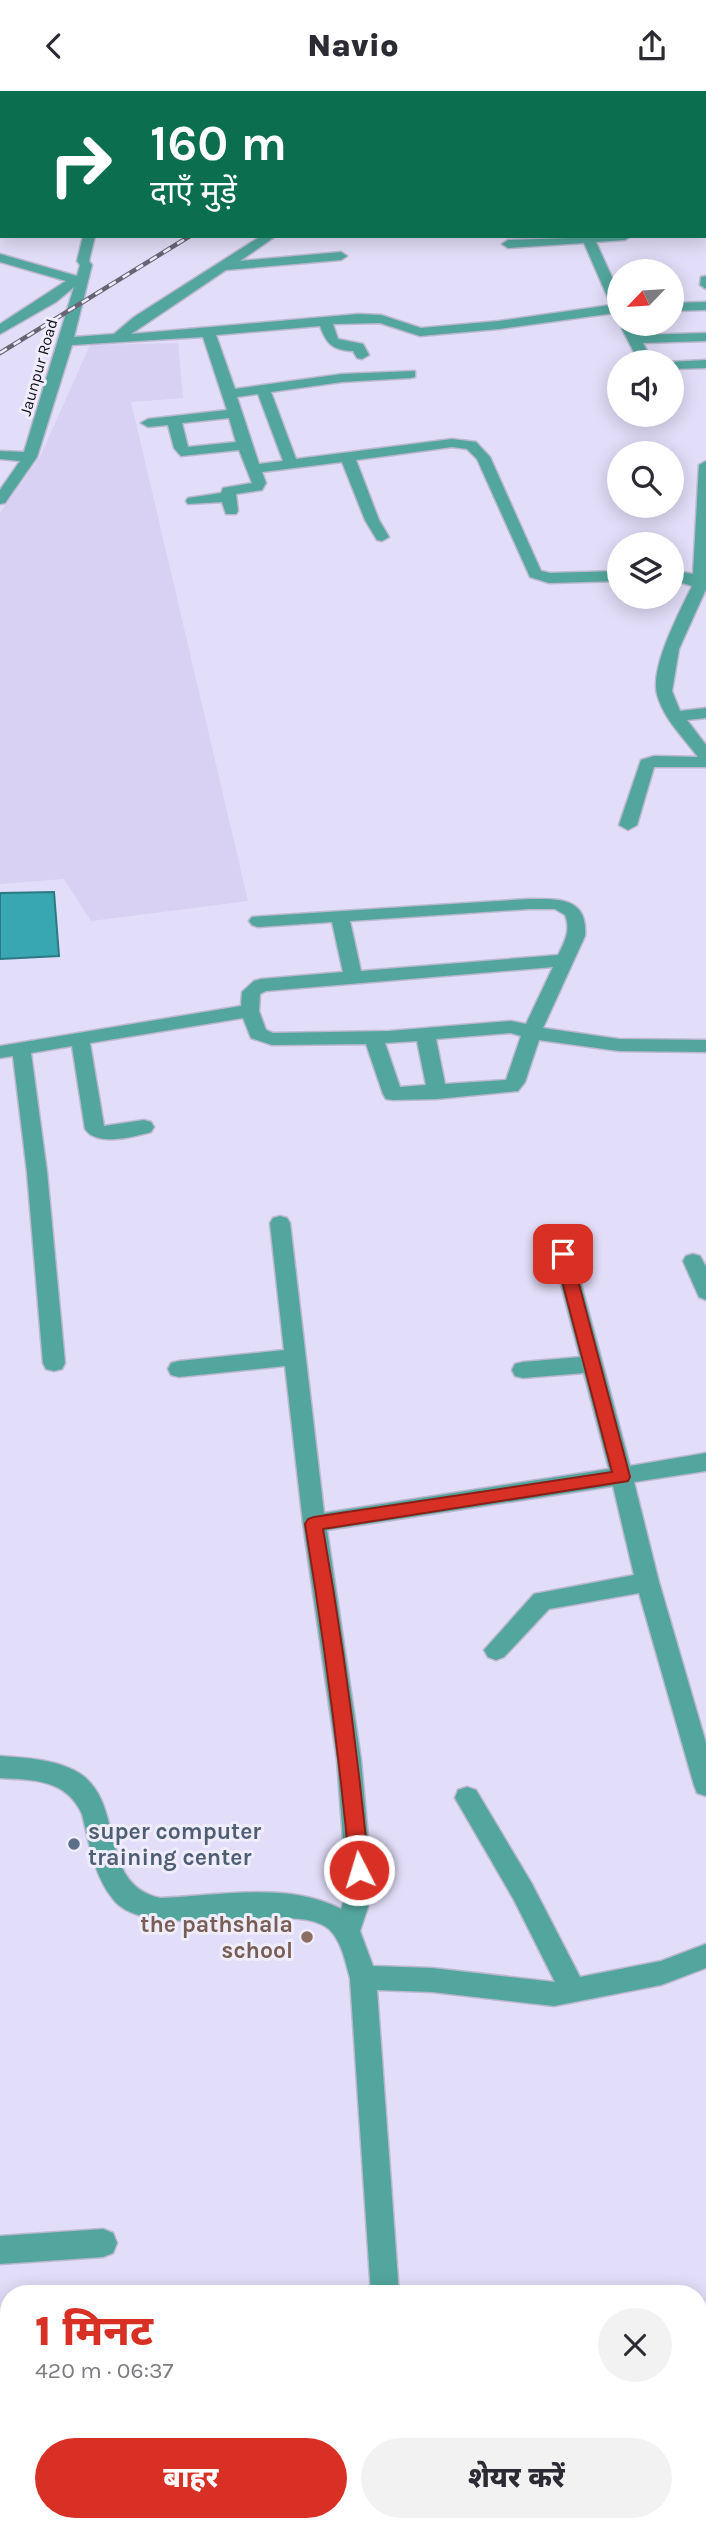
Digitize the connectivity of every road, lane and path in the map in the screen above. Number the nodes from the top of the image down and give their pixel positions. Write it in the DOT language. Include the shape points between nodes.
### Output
graph roads {
  1 [pos="89,238"];
  2 [pos="95,238"];
  3 [pos="267,238"];
  4 [pos="587,238"];
  5 [pos="508,244"];
  6 [pos="341,256"];
  7 [pos="0,258"];
  8 [pos="86,265"];
  9 [pos="224,266"];
  10 [pos="607,270"];
  11 [pos="77,280"];
  12 [pos="706,280"];
  13 [pos="706,285"];
  14 [pos="706,306"];
  15 [pos="684,307"];
  16 [pos="607,311"];
  17 [pos="325,321"];
  18 [pos="0,330"];
  19 [pos="208,332"];
  20 [pos="706,337"];
  21 [pos="118,338"];
  22 [pos="634,338"];
  23 [pos="66,341"];
  24 [pos="640,350"];
  25 [pos="362,355"];
  26 [pos="706,364"];
  27 [pos="684,365"];
  28 [pos="410,374"];
  29 [pos="263,390"];
  30 [pos="228,394"];
  31 [pos="234,413"];
  32 [pos="174,421"];
  33 [pos="148,423"];
  34 [pos="244,445"];
  35 [pos="0,455"];
  36 [pos="346,455"];
  37 [pos="30,457"];
  38 [pos="291,464"];
  39 [pos="706,465"];
  40 [pos="254,469"];
  41 [pos="0,501"];
  42 [pos="193,501"];
  43 [pos="382,537"];
  44 [pos="704,566"];
  45 [pos="607,576"];
  46 [pos="684,577"];
  47 [pos="700,585"];
  48 [pos="689,612"];
  49 [pos="706,612"];
  50 [pos="706,713"];
  51 [pos="675,716"];
  52 [pos="706,756"];
  53 [pos="706,762"];
  54 [pos="628,825"];
  55 [pos="340,916"];
  56 [pos="258,921"];
  57 [pos="565,960"];
  58 [pos="353,978"];
  59 [pos="250,1011"];
  60 [pos="532,1031"];
  61 [pos="425,1034"];
  62 [pos="373,1037"];
  63 [pos="80,1039"];
  64 [pos="706,1046"];
  65 [pos="21,1048"];
  66 [pos="0,1052"];
  67 [pos="437,1093"];
  68 [pos="144,1127"];
  69 [pos="280,1223"];
  70 [pos="563,1254"];
  71 [pos="693,1261"];
  72 [pos="706,1292"];
  73 [pos="295,1357"];
  74 [pos="54,1363"];
  75 [pos="592,1364"];
  76 [pos="179,1369"];
  77 [pos="523,1370"];
  78 [pos="706,1462"];
  79 [pos="622,1477"];
  80 [pos="314,1524"];
  81 [pos="647,1582"];
  82 [pos="496,1650"];
  83 [pos="0,1767"];
  84 [pos="706,1785"];
  85 [pos="467,1798"];
  86 [pos="346,1930"];
  87 [pos="706,1957"];
  88 [pos="363,1978"];
  89 [pos="574,1991"];
  90 [pos="103,2243"];
  91 [pos="0,2250"];
  92 [pos="384,2285"];
  1 -- 8 [label="street, Jaunpur Road"];
  2 -- 8 [label="street"];
  3 -- 9 [label="street"];
  4 -- 5 [label="street"];
  4 -- 10 [label="street"];
  6 -- 9 [label="street"];
  7 -- 11 [label="street"];
  8 -- 11 [label="street, Jaunpur Road"];
  9 -- 21 [label="street"];
  11 -- 18 [label="street"];
  11 -- 23 [label="street, Jaunpur Road"];
  12 -- 13 [label="street"];
  14 -- 15 [label="street"];
  16 -- 17 [label="street" via="420,331 375,318"];
  17 -- 19 [label="street"];
  17 -- 25 [label="street" via="335,343 358,347"];
  19 -- 21 [label="street"];
  19 -- 30 [label="street"];
  20 -- 22 [label="street"];
  21 -- 23 [label="street"];
  22 -- 24 [label="street"];
  23 -- 37 [label="street, Jaunpur Road"];
  26 -- 27 [label="street"];
  28 -- 29 [label="street"];
  29 -- 30 [label="street"];
  29 -- 38 [label="street"];
  30 -- 31 [label="street"];
  31 -- 32 [label="street"];
  31 -- 34 [label="street"];
  32 -- 33 [label="street"];
  32 -- 34 [label="street" via="186,453"];
  34 -- 40 [label="street"];
  35 -- 37 [label="street"];
  36 -- 38 [label="street"];
  36 -- 43 [label="street"];
  36 -- 45 [label="street" via="452,443 471,445 483,457 535,574 549,578"];
  37 -- 41 [label="street, Jaunpur Road"];
  38 -- 40 [label="street"];
  39 -- 44 [label="street"];
  40 -- 42 [label="street" via="259,485 228,491 229,504"];
  44 -- 47 [label="street"];
  46 -- 47 [label="street"];
  47 -- 48 [label="street"];
  48 -- 49 [label="street"];
  48 -- 51 [label="street" via="665,673 664,691"];
  50 -- 51 [label="street"];
  51 -- 52 [label="street"];
  53 -- 54 [label="street" via="647,764"];
  55 -- 56 [label="street"];
  55 -- 57 [label="street" via="558,904 570,909 577,923"];
  55 -- 58 [label="street"];
  57 -- 58 [label="street"];
  57 -- 60 [label="street"];
  58 -- 59 [label="street" via="261,985 251,992"];
  59 -- 62 [label="street" via="263,1037"];
  59 -- 63 [label="street"];
  60 -- 61 [label="street" via="512,1027"];
  60 -- 64 [label="street" via="619,1045"];
  60 -- 67 [label="street" via="511,1086"];
  61 -- 62 [label="street"];
  61 -- 67 [label="street"];
  62 -- 67 [label="street" via="393,1094"];
  63 -- 65 [label="street"];
  63 -- 68 [label="street" via="95,1129 102,1133"];
  65 -- 66 [label="street"];
  65 -- 74 [label="street"];
  69 -- 73 [label="street"];
  70 -- 75 [label="street"];
  71 -- 72 [label="street"];
  73 -- 76 [label="street"];
  73 -- 80 [label="street"];
  75 -- 77 [label="street"];
  75 -- 79 [label="street"];
  78 -- 79 [label="street"];
  79 -- 80 [label="street"];
  79 -- 81 [label="street"];
  80 -- 86 [label="street" via="349,1760 359,1870 360,1892"];
  81 -- 82 [label="street" via="542,1601"];
  81 -- 84 [label="street"];
  83 -- 86 [label="street" via="54,1774 78,1785 97,1825 110,1869 133,1904 146,1910 313,1908 334,1917"];
  85 -- 89 [label="street"];
  86 -- 88 [label="street"];
  87 -- 89 [label="street" via="661,1973"];
  88 -- 89 [label="street" via="432,1980 537,1993"];
  88 -- 92 [label="street"];
  90 -- 91 [label="street"];
}
